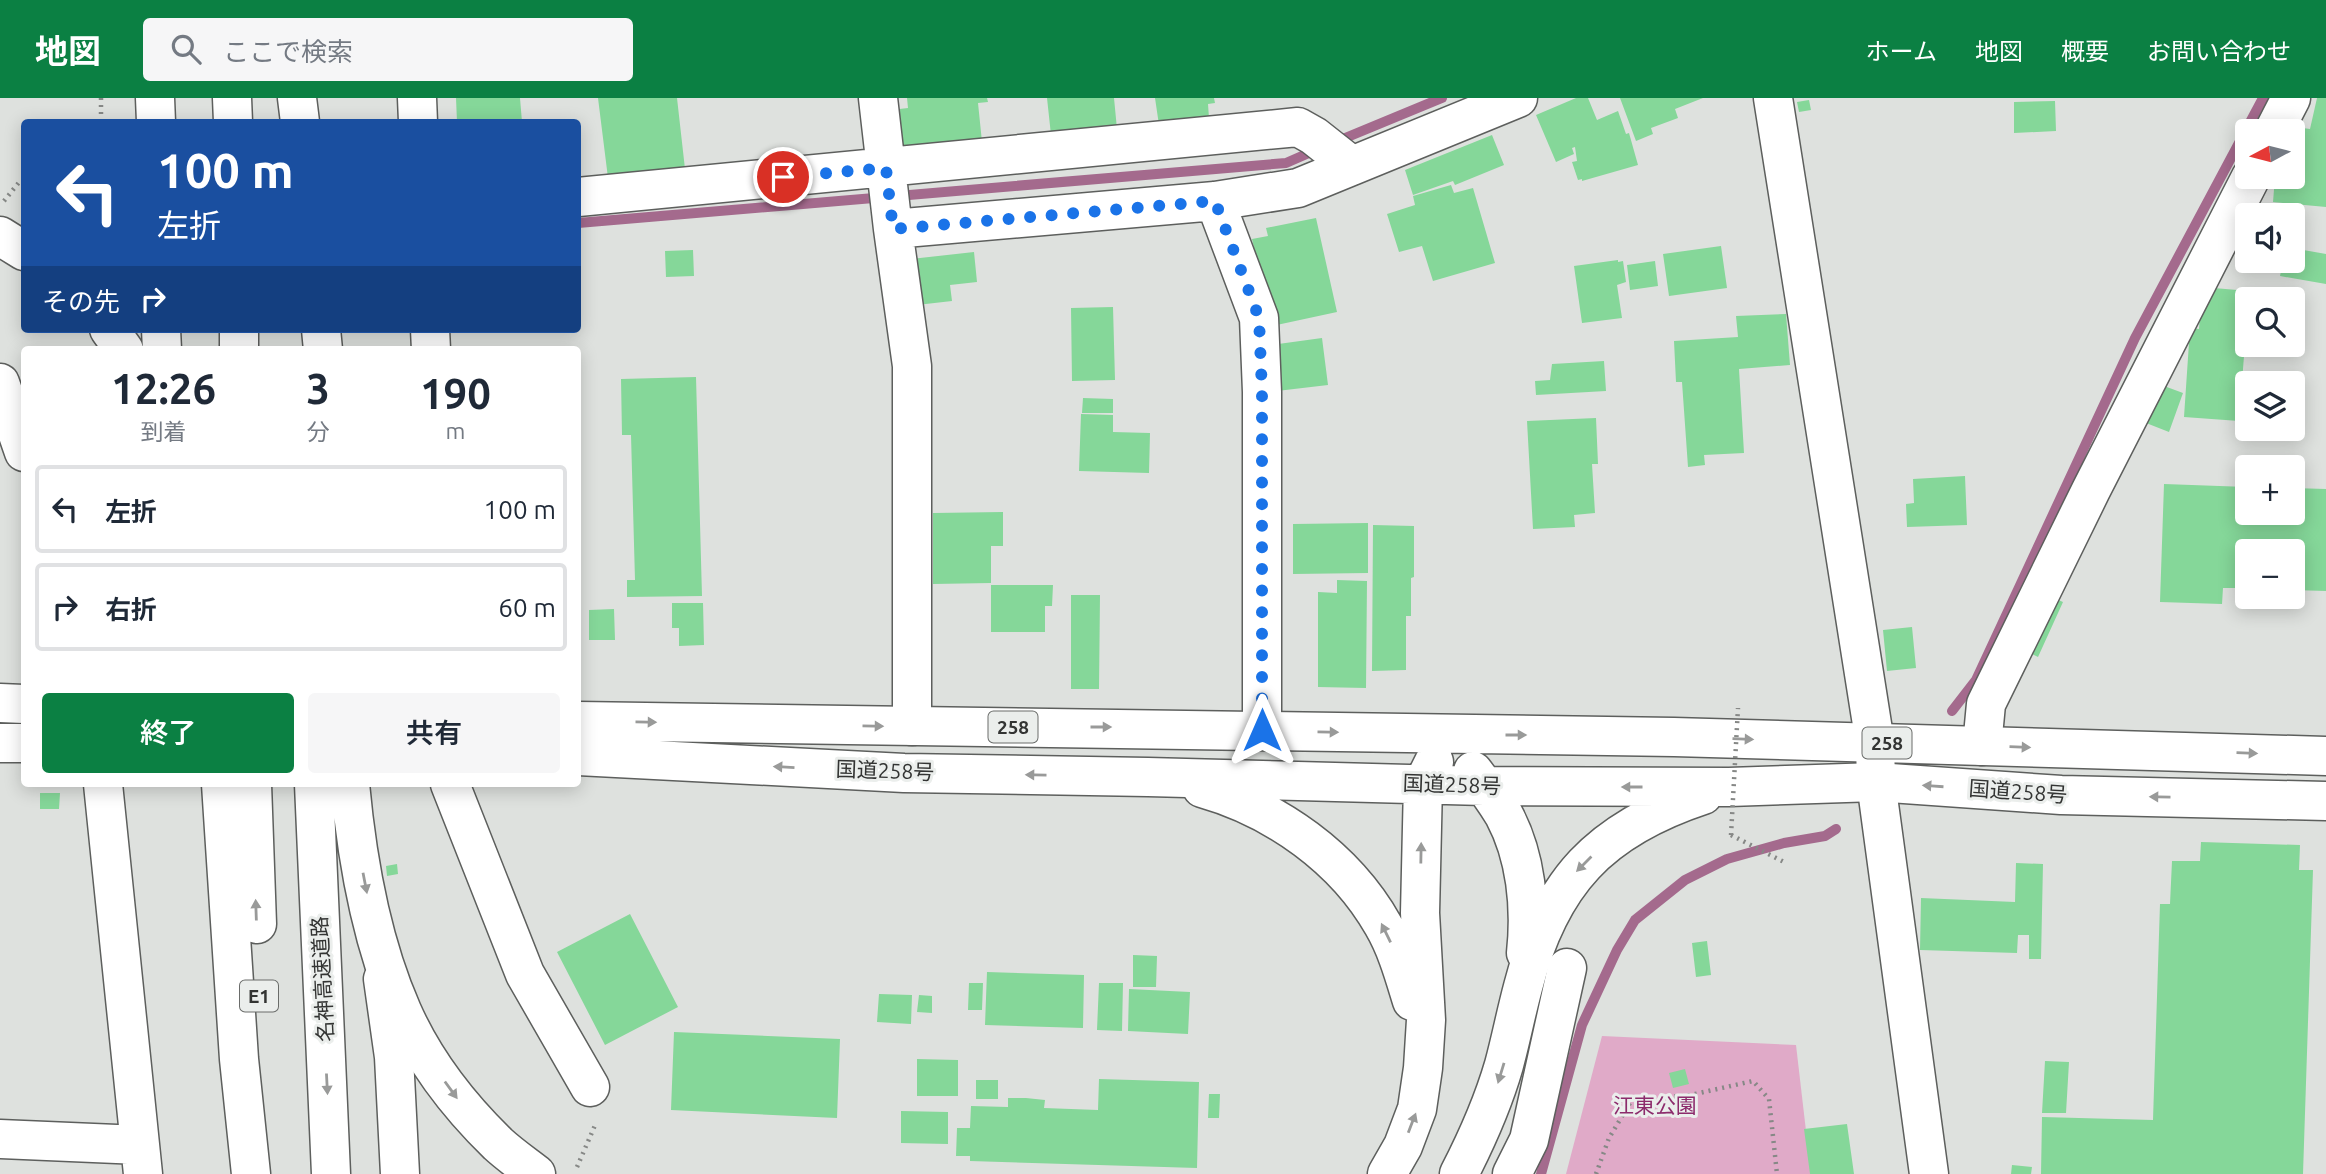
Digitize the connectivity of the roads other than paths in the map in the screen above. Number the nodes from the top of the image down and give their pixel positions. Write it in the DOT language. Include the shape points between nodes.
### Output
graph roads {
  1 [pos="155,98"];
  2 [pos="232,98"];
  3 [pos="296,98"];
  4 [pos="416,98"];
  5 [pos="878,98"];
  6 [pos="1518,98"];
  7 [pos="1773,98"];
  8 [pos="2291,98"];
  9 [pos="156,119"];
  10 [pos="233,119"];
  11 [pos="295,119"];
  12 [pos="300,119"];
  13 [pos="418,119"];
  14 [pos="2280,119"];
  15 [pos="1336,153"];
  16 [pos="2245,189"];
  17 [pos="581,197"];
  18 [pos="889,198"];
  19 [pos="1215,201"];
  20 [pos="2,219"];
  21 [pos="21,247"];
  22 [pos="0,383"];
  23 [pos="21,443"];
  24 [pos="0,703"];
  25 [pos="21,704"];
  26 [pos="581,721"];
  27 [pos="912,726"];
  28 [pos="1262,730"];
  29 [pos="1448,735"];
  30 [pos="0,743"];
  31 [pos="21,743"];
  32 [pos="1875,743"];
  33 [pos="1982,746"];
  34 [pos="581,756"];
  35 [pos="2326,756"];
  36 [pos="1148,777"];
  37 [pos="1876,782"];
  38 [pos="1423,784"];
  39 [pos="1484,786"];
  40 [pos="103,787"];
  41 [pos="451,787"];
  42 [pos="1729,787"];
  43 [pos="237,801"];
  44 [pos="333,801"];
  45 [pos="2326,801"];
  46 [pos="380,949"];
  47 [pos="1567,968"];
  48 [pos="1523,985"];
  49 [pos="1423,1068"];
  50 [pos="590,1087"];
  51 [pos="0,1139"];
  52 [pos="142,1159"];
  53 [pos="251,1174"];
  54 [pos="266,1174"];
  55 [pos="331,1174"];
  56 [pos="400,1174"];
  57 [pos="536,1174"];
  58 [pos="1387,1174"];
  59 [pos="1459,1174"];
  60 [pos="1512,1174"];
  61 [pos="1929,1174"];
  1 -- 9 [label="main road"];
  2 -- 10 [label="main road"];
  3 -- 11 [label="main road"];
  3 -- 12 [label="main road"];
  4 -- 13 [label="main road"];
  5 -- 18 [label="main road"];
  6 -- 15 [label="main road"];
  7 -- 32 [label="main road"];
  8 -- 14 [label="main road"];
  15 -- 18 [label="main road" via="1298,127"];
  15 -- 19 [label="main road" via="1298,188"];
  16 -- 33 [label="main road" via="1986,704"];
  17 -- 18 [label="main road"];
  18 -- 19 [label="main road"];
  18 -- 27 [label="main road" via="912,366"];
  19 -- 28 [label="main road" via="1259,318"];
  20 -- 21 [label="main road"];
  22 -- 23 [label="main road"];
  24 -- 25 [label="main road"];
  26 -- 27 [label="main road, 国道258号 / 258, one-way"];
  27 -- 28 [label="main road, 国道258号 / 258, one-way"];
  28 -- 29 [label="main road, 国道258号 / 258, one-way"];
  29 -- 32 [label="main road, 国道258号 / 258, one-way"];
  29 -- 38 [label="main road"];
  29 -- 39 [label="main road"];
  30 -- 31 [label="main road"];
  32 -- 33 [label="main road, 国道258号 / 258"];
  32 -- 37 [label="main road"];
  33 -- 35 [label="main road, 国道258号 / 258, one-way"];
  36 -- 34 [label="main road, 国道258号 / 258, one-way" via="904,773"];
  36 -- 38 [label="main road, 国道258号 / 258"];
  49 -- 36 [label="main road, one-way" via="1415,1008 1401,963 1360,890 1329,857 1251,807 1205,788"];
  37 -- 42 [label="main road, 国道258号 / 258"];
  45 -- 37 [label="main road, 国道258号 / 258, one-way" via="2061,795"];
  37 -- 61 [label="main road"];
  38 -- 39 [label="main road, 国道258号 / 258"];
  49 -- 38 [label="main road, one-way"];
  42 -- 39 [label="main road, 国道258号 / 258, one-way"];
  39 -- 48 [label="main road" via="1504,816 1519,853 1528,933"];
  40 -- 52 [label="main road"];
  41 -- 50 [label="main road" via="525,974"];
  42 -- 48 [label="main road, one-way" via="1648,816 1610,840 1580,867 1552,908"];
  43 -- 53 [label="main road" via="239,1059"];
  54 -- 43 [label="main road, E1, one-way"];
  44 -- 46 [label="main road, one-way"];
  44 -- 55 [label="main road, 名神高速道路, one-way"];
  46 -- 56 [label="main road" via="394,1057"];
  46 -- 57 [label="main road, one-way" via="402,1013 429,1060 465,1109 500,1146"];
  47 -- 60 [label="main road" via="1530,1140"];
  48 -- 59 [label="main road, one-way" via="1504,1067 1485,1122"];
  58 -- 49 [label="main road, one-way" via="1417,1109"];
  51 -- 52 [label="main road"];
}
